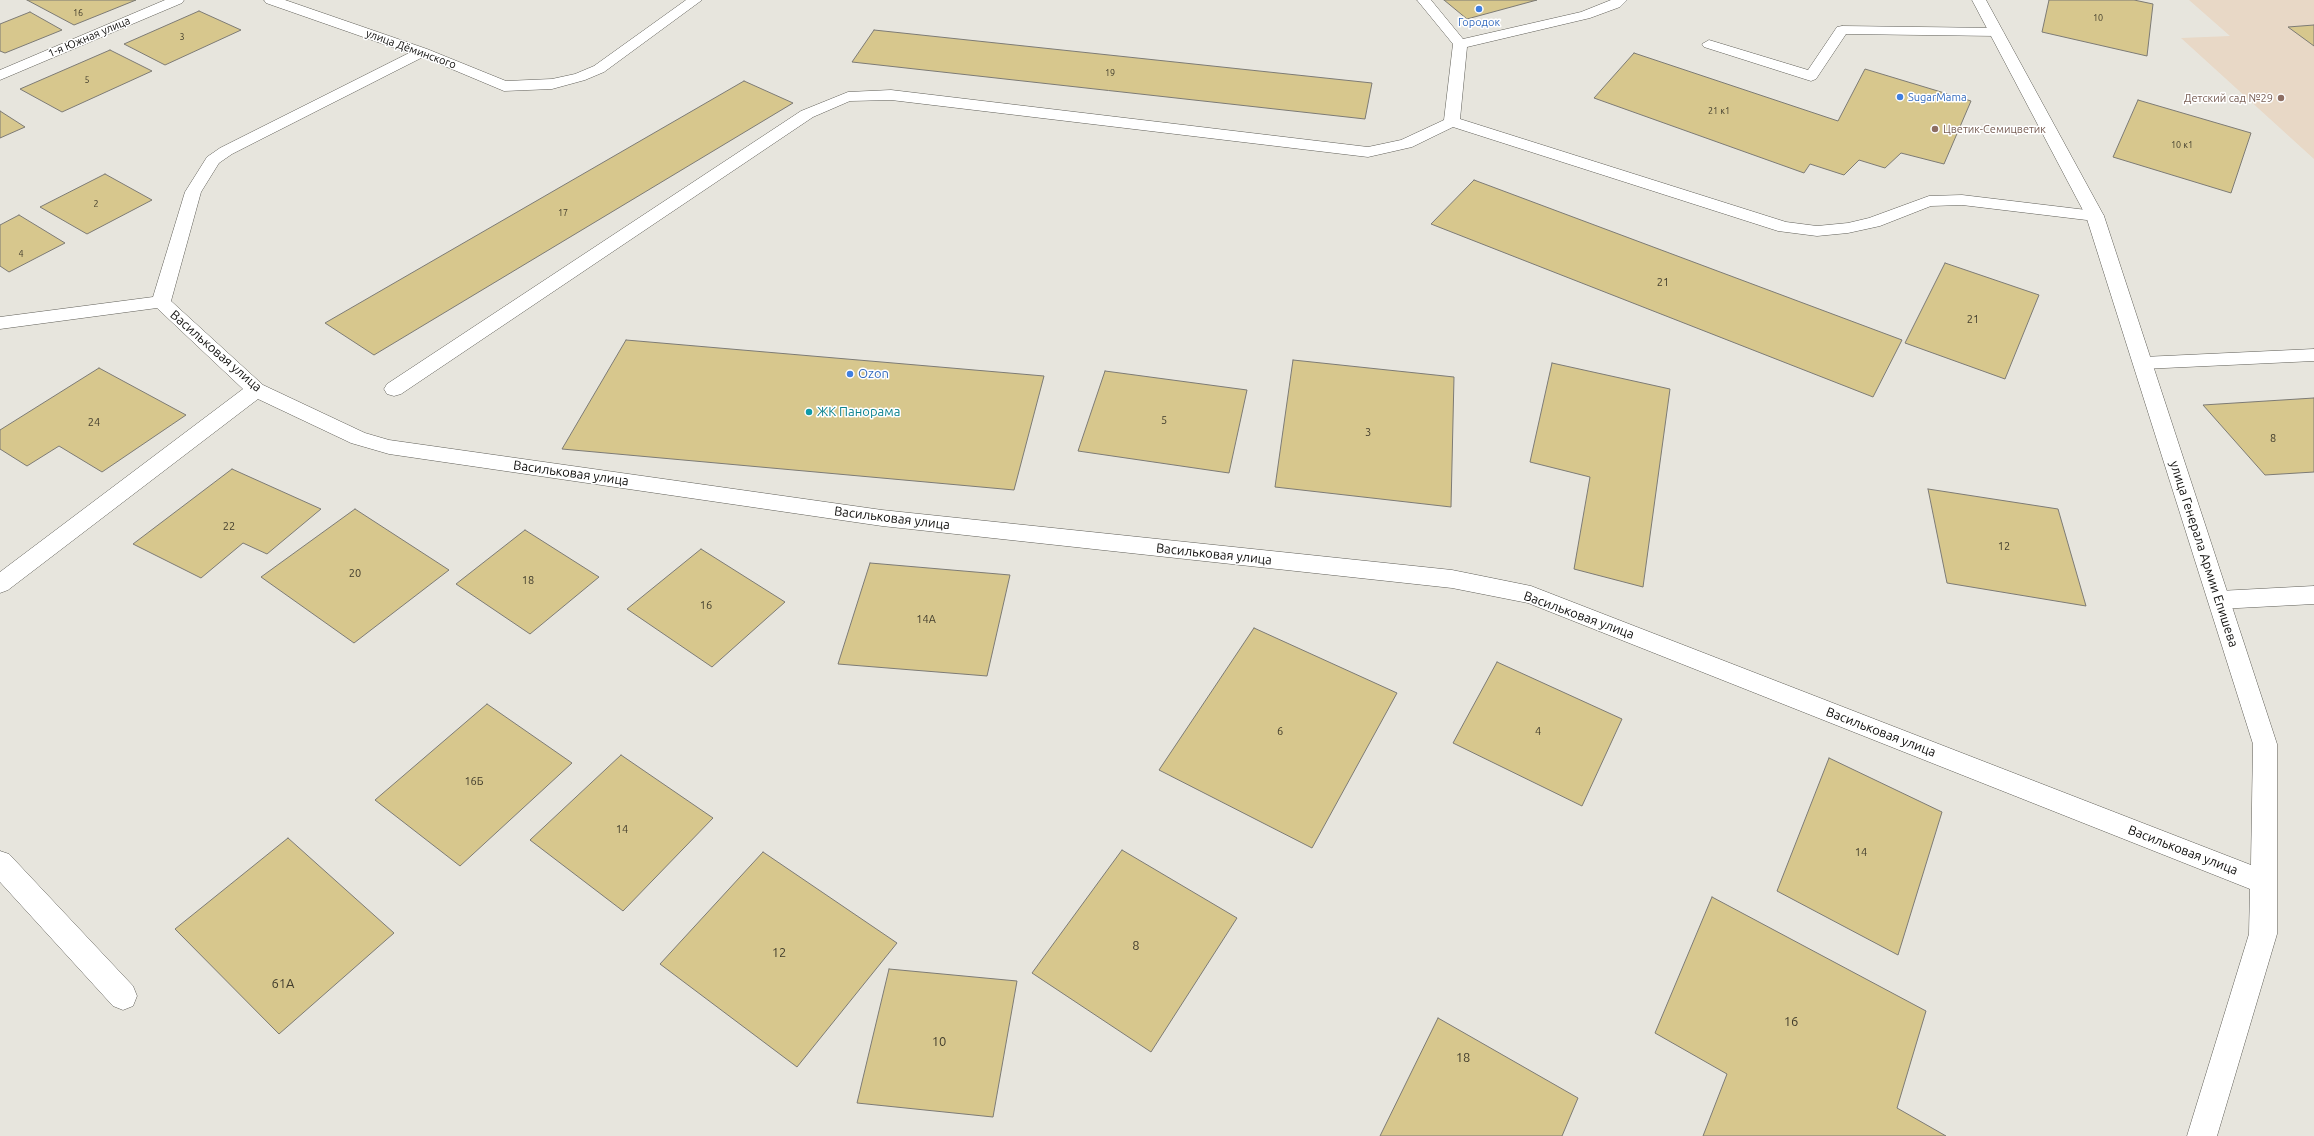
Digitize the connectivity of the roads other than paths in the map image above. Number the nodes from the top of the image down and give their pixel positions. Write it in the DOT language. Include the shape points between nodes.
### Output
graph roads {
  1 [pos="177,0"];
  2 [pos="272,0"];
  3 [pos="695,0"];
  4 [pos="1424,0"];
  5 [pos="1620,0"];
  6 [pos="1979,0"];
  7 [pos="1997,32"];
  8 [pos="1460,44"];
  9 [pos="1709,44"];
  10 [pos="422,52"];
  11 [pos="0,75"];
  12 [pos="1452,122"];
  13 [pos="2095,216"];
  14 [pos="161,302"];
  15 [pos="0,323"];
  16 [pos="2314,355"];
  17 [pos="2143,363"];
  18 [pos="394,389"];
  19 [pos="256,390"];
  20 [pos="0,584"];
  21 [pos="2314,595"];
  22 [pos="2219,600"];
  23 [pos="0,863"];
  24 [pos="2264,882"];
  25 [pos="123,996"];
  26 [pos="2202,1136"];
  1 -- 11 [label="street, 1-я Южная улица"];
  2 -- 10 [label="street, улица Дёминского"];
  3 -- 10 [label="street, улица Дёминского" via="599,69 552,84 504,86"];
  4 -- 8 [label="street"];
  5 -- 8 [label="street" via="1586,15"];
  6 -- 7 [label="street, улица Генерала Армии Епишева"];
  7 -- 9 [label="street" via="1842,30 1811,76"];
  7 -- 13 [label="street, улица Генерала Армии Епишева"];
  8 -- 12 [label="street"];
  10 -- 14 [label="street" via="226,151 214,160 194,192"];
  12 -- 13 [label="street" via="1784,228 1817,231 1848,228 1874,222 1929,201 1962,200"];
  12 -- 18 [label="street" via="1406,144 1368,152 891,95 848,97 807,114"];
  13 -- 17 [label="street, улица Генерала Армии Епишева"];
  14 -- 15 [label="street"];
  14 -- 19 [label="street, Васильковая улица"];
  16 -- 17 [label="street"];
  17 -- 22 [label="street, улица Генерала Армии Епишева"];
  19 -- 20 [label="street"];
  19 -- 24 [label="street, Васильковая улица" via="358,438 388,447 882,518 1452,579 1531,595"];
  21 -- 22 [label="street"];
  22 -- 24 [label="street, улица Генерала Армии Епишева" via="2265,744"];
  23 -- 25 [label="street"];
  24 -- 26 [label="street, улица Генерала Армии Епишева" via="2263,934"];
}
